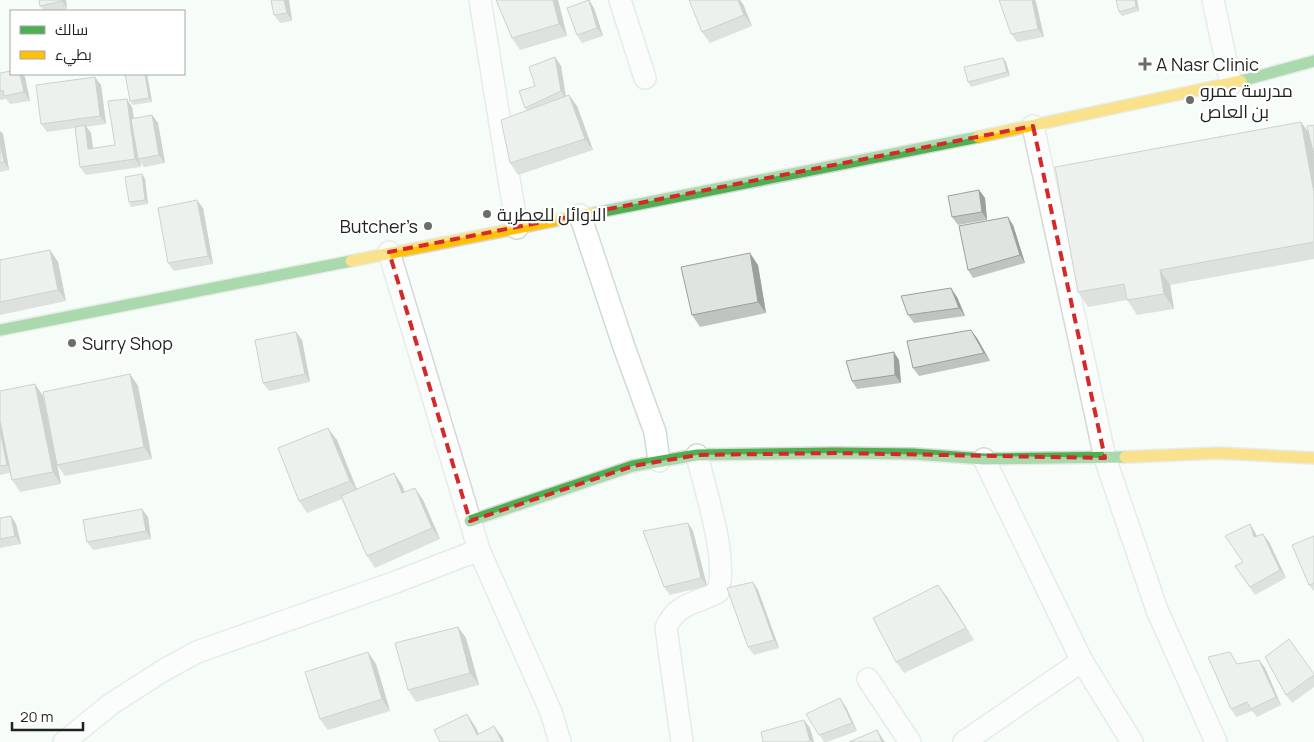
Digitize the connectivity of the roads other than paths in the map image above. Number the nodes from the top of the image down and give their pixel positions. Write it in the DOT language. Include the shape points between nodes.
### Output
graph roads {
  1 [pos="480,0"];
  2 [pos="620,0"];
  3 [pos="1213,0"];
  4 [pos="1314,61"];
  5 [pos="645,78"];
  6 [pos="1231,84"];
  7 [pos="1033,126"];
  8 [pos="580,215"];
  9 [pos="517,228"];
  10 [pos="389,252"];
  11 [pos="0,330"];
  12 [pos="697,456"];
  13 [pos="1105,458"];
  14 [pos="1314,458"];
  15 [pos="984,459"];
  16 [pos="659,461"];
  17 [pos="470,521"];
  18 [pos="479,550"];
  19 [pos="1082,660"];
  20 [pos="868,679"];
  21 [pos="64,742"];
  22 [pos="560,742"];
  23 [pos="682,742"];
  24 [pos="910,742"];
  25 [pos="964,742"];
  26 [pos="1132,742"];
  27 [pos="1216,742"];
  1 -- 9 [label="street"];
  2 -- 5 [label="street"];
  3 -- 6 [label="street"];
  4 -- 6 [label="street"];
  6 -- 7 [label="street"];
  7 -- 8 [label="street"];
  7 -- 13 [label="street"];
  8 -- 9 [label="street"];
  8 -- 16 [label="street" via="655,432"];
  9 -- 10 [label="street"];
  10 -- 11 [label="street"];
  10 -- 17 [label="street"];
  12 -- 15 [label="street" via="846,453"];
  12 -- 16 [label="street"];
  12 -- 23 [label="street" via="720,552 722,578 718,592 681,607 671,616 666,628"];
  13 -- 14 [label="street" via="1218,453"];
  13 -- 15 [label="street"];
  13 -- 27 [label="street" via="1157,610"];
  15 -- 19 [label="street"];
  16 -- 17 [label="street" via="633,466"];
  17 -- 18 [label="street"];
  18 -- 21 [label="street" via="393,584 197,652 111,704"];
  18 -- 22 [label="street" via="551,712"];
  19 -- 25 [label="street"];
  19 -- 26 [label="street"];
  20 -- 24 [label="street"];
}
